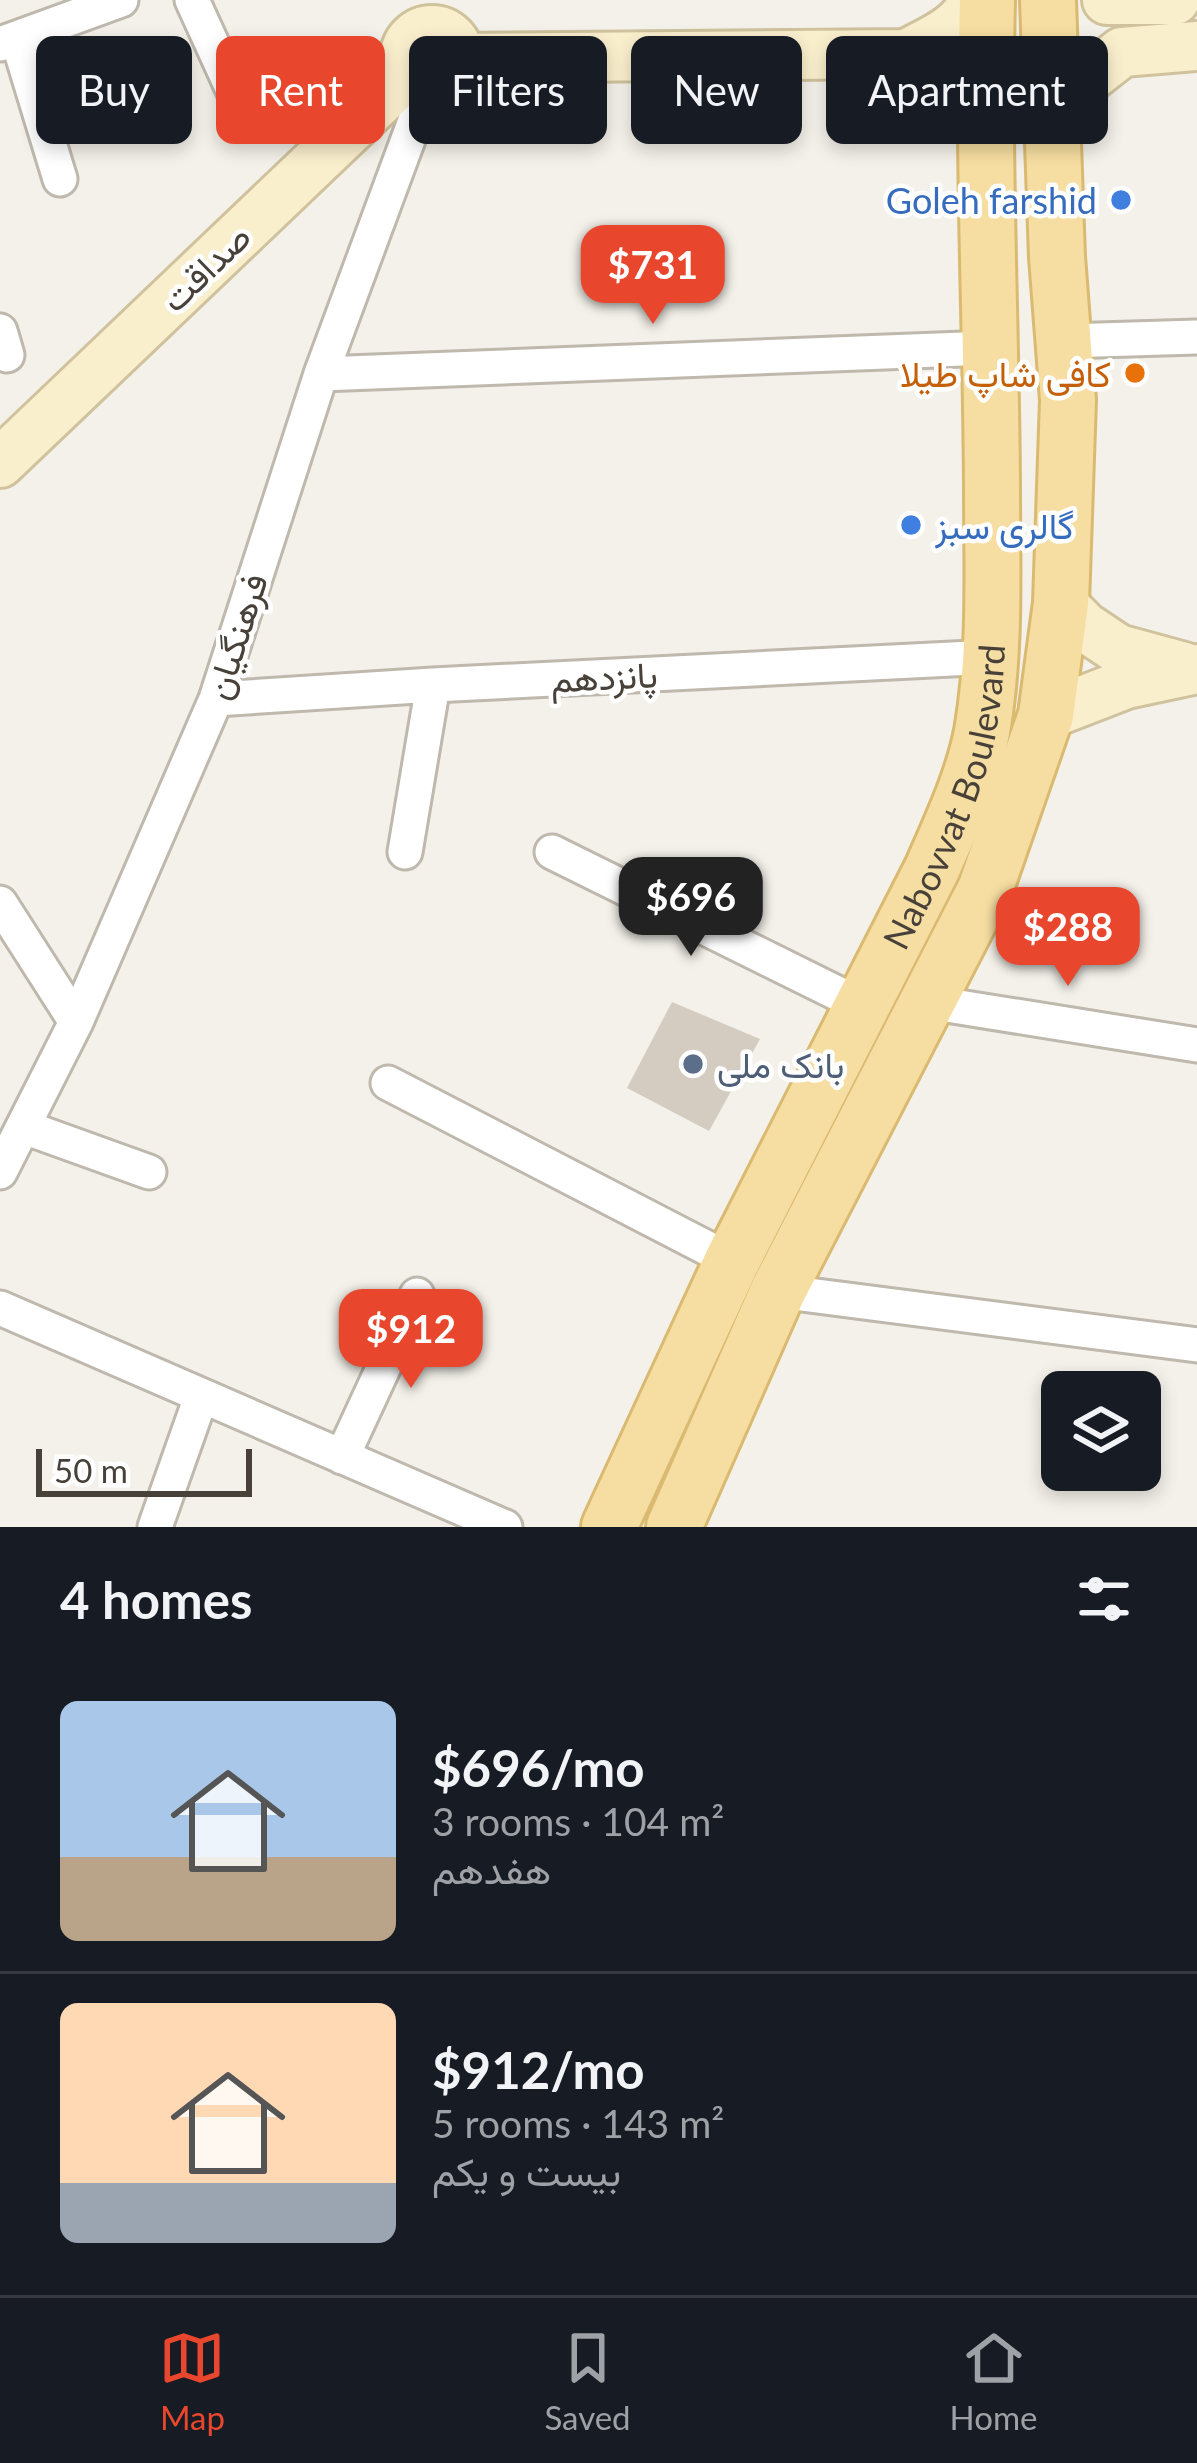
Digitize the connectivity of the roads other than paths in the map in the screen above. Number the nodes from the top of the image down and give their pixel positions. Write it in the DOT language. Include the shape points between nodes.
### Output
graph roads {
  1 [pos="121,0"];
  2 [pos="192,0"];
  3 [pos="974,0"];
  4 [pos="987,0"];
  5 [pos="1048,0"];
  6 [pos="1107,0"];
  7 [pos="1175,0"];
  8 [pos="941,36"];
  9 [pos="986,36"];
  10 [pos="1049,36"];
  11 [pos="8,41"];
  12 [pos="1197,46"];
  13 [pos="607,51"];
  14 [pos="216,52"];
  15 [pos="826,53"];
  16 [pos="1108,62"];
  17 [pos="409,72"];
  18 [pos="409,119"];
  19 [pos="985,144"];
  20 [pos="1054,144"];
  21 [pos="60,179"];
  22 [pos="1057,257"];
  23 [pos="988,258"];
  24 [pos="1197,337"];
  25 [pos="1064,341"];
  26 [pos="988,348"];
  27 [pos="321,374"];
  28 [pos="1068,400"];
  29 [pos="991,413"];
  30 [pos="0,463"];
  31 [pos="1061,603"];
  32 [pos="992,657"];
  33 [pos="1196,670"];
  34 [pos="433,685"];
  35 [pos="216,699"];
  36 [pos="1046,715"];
  37 [pos="405,852"];
  38 [pos="552,852"];
  39 [pos="0,903"];
  40 [pos="928,1002"];
  41 [pos="861,1005"];
  42 [pos="76,1022"];
  43 [pos="1197,1045"];
  44 [pos="388,1083"];
  45 [pos="25,1127"];
  46 [pos="0,1172"];
  47 [pos="148,1172"];
  48 [pos="732,1261"];
  49 [pos="778,1291"];
  50 [pos="417,1295"];
  51 [pos="0,1308"];
  52 [pos="1197,1345"];
  53 [pos="201,1397"];
  54 [pos="342,1457"];
  55 [pos="155,1527"];
  56 [pos="505,1527"];
  57 [pos="609,1527"];
  58 [pos="674,1527"];
  1 -- 11 [label="street"];
  2 -- 14 [label="street"];
  3 -- 8 [label="street"];
  4 -- 9 [label="main road, Nabovvat Boulevard"];
  5 -- 10 [label="main road, Nabovvat Boulevard"];
  6 -- 7 [label="street"];
  11 -- 21 [label="street"];
  12 -- 16 [label="street" via="1122,52"];
  13 -- 15 [label="street"];
  17 -- 30 [label="street, صداقت"];
  18 -- 27 [label="street, فرهنگیان"];
  19 -- 23 [label="main road, Nabovvat Boulevard"];
  20 -- 22 [label="main road, Nabovvat Boulevard"];
  22 -- 23 [label="main road" via="1041,280 1025,286 1006,286"];
  22 -- 25 [label="main road, Nabovvat Boulevard"];
  23 -- 26 [label="main road, Nabovvat Boulevard"];
  24 -- 25 [label="street"];
  25 -- 28 [label="main road, Nabovvat Boulevard"];
  26 -- 27 [label="street"];
  26 -- 29 [label="main road, Nabovvat Boulevard"];
  27 -- 35 [label="street, فرهنگیان"];
  28 -- 29 [label="main road" via="1027,382 1010,387"];
  28 -- 31 [label="main road, Nabovvat Boulevard"];
  29 -- 32 [label="main road, Nabovvat Boulevard"];
  31 -- 33 [label="street" via="1118,649"];
  31 -- 36 [label="main road, Nabovvat Boulevard"];
  32 -- 34 [label="street, پانزدهم"];
  32 -- 41 [label="main road, Nabovvat Boulevard" via="981,736 959,805"];
  33 -- 36 [label="street" via="1126,684"];
  34 -- 35 [label="street, پانزدهم"];
  34 -- 37 [label="street"];
  35 -- 42 [label="street, فرهنگیان"];
  36 -- 40 [label="main road, Nabovvat Boulevard" via="985,890"];
  38 -- 41 [label="street"];
  39 -- 42 [label="street"];
  40 -- 43 [label="street"];
  40 -- 49 [label="main road, Nabovvat Boulevard"];
  41 -- 48 [label="main road, Nabovvat Boulevard"];
  42 -- 45 [label="street, فرهنگیان"];
  44 -- 48 [label="street"];
  45 -- 46 [label="street, فرهنگیان"];
  45 -- 47 [label="street"];
  48 -- 57 [label="main road, Nabovvat Boulevard"];
  49 -- 52 [label="street"];
  49 -- 58 [label="main road, Nabovvat Boulevard"];
  50 -- 54 [label="street"];
  51 -- 53 [label="street"];
  53 -- 54 [label="street"];
  53 -- 55 [label="street"];
  54 -- 56 [label="street"];
}
